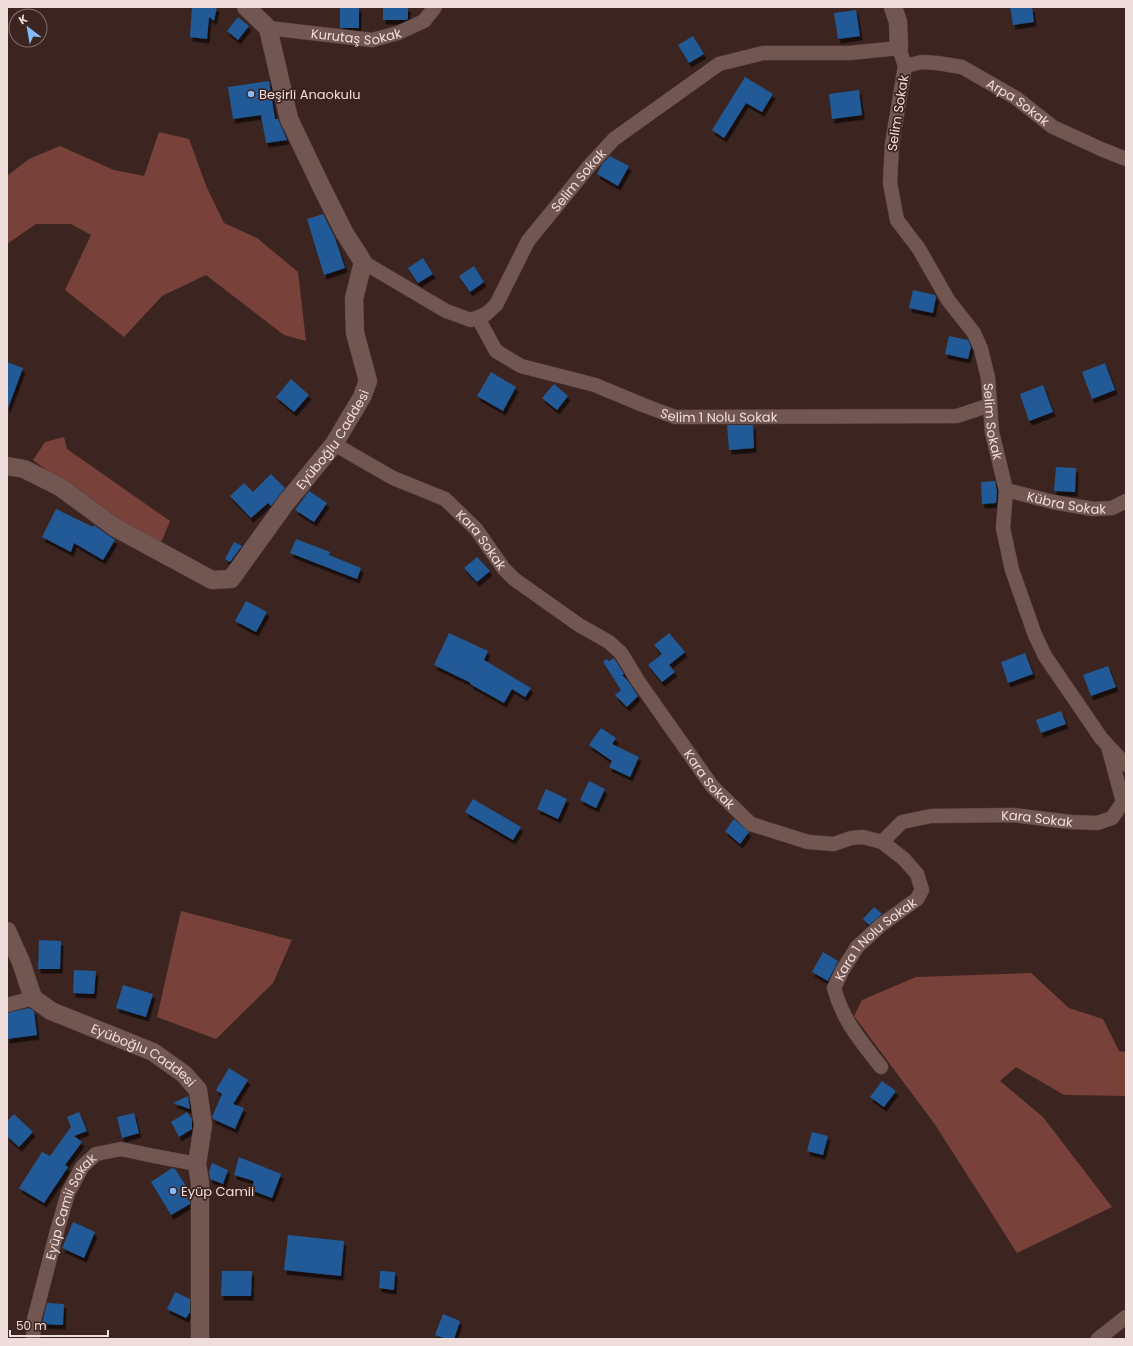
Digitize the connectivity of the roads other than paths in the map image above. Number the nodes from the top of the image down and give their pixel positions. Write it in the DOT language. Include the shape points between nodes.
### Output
graph roads {
  1 [pos="246,7"];
  2 [pos="435,7"];
  3 [pos="893,7"];
  4 [pos="268,28"];
  5 [pos="899,48"];
  6 [pos="906,66"];
  7 [pos="1126,159"];
  8 [pos="363,262"];
  9 [pos="478,318"];
  10 [pos="990,405"];
  11 [pos="334,444"];
  12 [pos="7,466"];
  13 [pos="1006,490"];
  14 [pos="1126,501"];
  15 [pos="1107,745"];
  16 [pos="1126,764"];
  17 [pos="882,842"];
  18 [pos="7,931"];
  19 [pos="33,998"];
  20 [pos="7,1005"];
  21 [pos="881,1067"];
  22 [pos="197,1164"];
  23 [pos="1126,1317"];
  24 [pos="33,1339"];
  25 [pos="200,1339"];
  26 [pos="1098,1339"];
  1 -- 4 [label="street"];
  2 -- 4 [label="street, Kurutaş Sokak" via="424,21 398,33 372,40"];
  3 -- 5 [label="street" via="898,22"];
  4 -- 8 [label="street" via="289,119 344,232"];
  5 -- 6 [label="street, Selim Sokak"];
  5 -- 9 [label="street, Selim Sokak" via="850,53 763,53 718,64 614,139 528,241 496,305"];
  6 -- 7 [label="street, Arpa Sokak" via="922,62 962,67 1016,98 1053,127"];
  6 -- 10 [label="street, Selim Sokak" via="892,144 890,183 897,220 919,249 948,300 974,333 988,378"];
  8 -- 9 [label="street" via="446,311 471,320"];
  8 -- 11 [label="street, Eyüboğlu Caddesi" via="354,299 355,333 368,381 362,397"];
  9 -- 10 [label="street, Selim 1 Nolu Sokak" via="496,351 522,366 595,385 675,417 956,416"];
  10 -- 13 [label="street, Selim Sokak" via="992,432"];
  11 -- 12 [label="street, Eyüboğlu Caddesi" via="285,504 231,578 218,580 212,580 116,528 60,487 24,469"];
  11 -- 17 [label="street, Kara Sokak" via="393,478 445,499 476,529 514,579 621,653 712,786 751,824 808,842 834,844 863,837"];
  13 -- 14 [label="street, Kübra Sokak" via="1093,509 1112,508"];
  13 -- 15 [label="street, Selim Sokak" via="1003,528 1012,570 1036,636 1045,656"];
  15 -- 16 [label="street"];
  15 -- 17 [label="street, Kara Sokak" via="1123,802 1112,818 1097,823 1013,815 930,816 902,822"];
  17 -- 21 [label="street, Kara 1 Nolu Sokak" via="904,859 917,874 922,890 917,899 881,925 857,947 834,988 849,1025"];
  18 -- 19 [label="street"];
  19 -- 20 [label="street"];
  19 -- 22 [label="street, Eyüboğlu Caddesi" via="51,1011 152,1052 184,1074 198,1090 203,1125"];
  22 -- 24 [label="street, Eyüp Camii Sokak" via="121,1149 96,1154 82,1167 68,1193 57,1231 34,1320"];
  22 -- 25 [label="street, Eyüboğlu Caddesi" via="200,1183"];
  23 -- 26 [label="street"];
}
